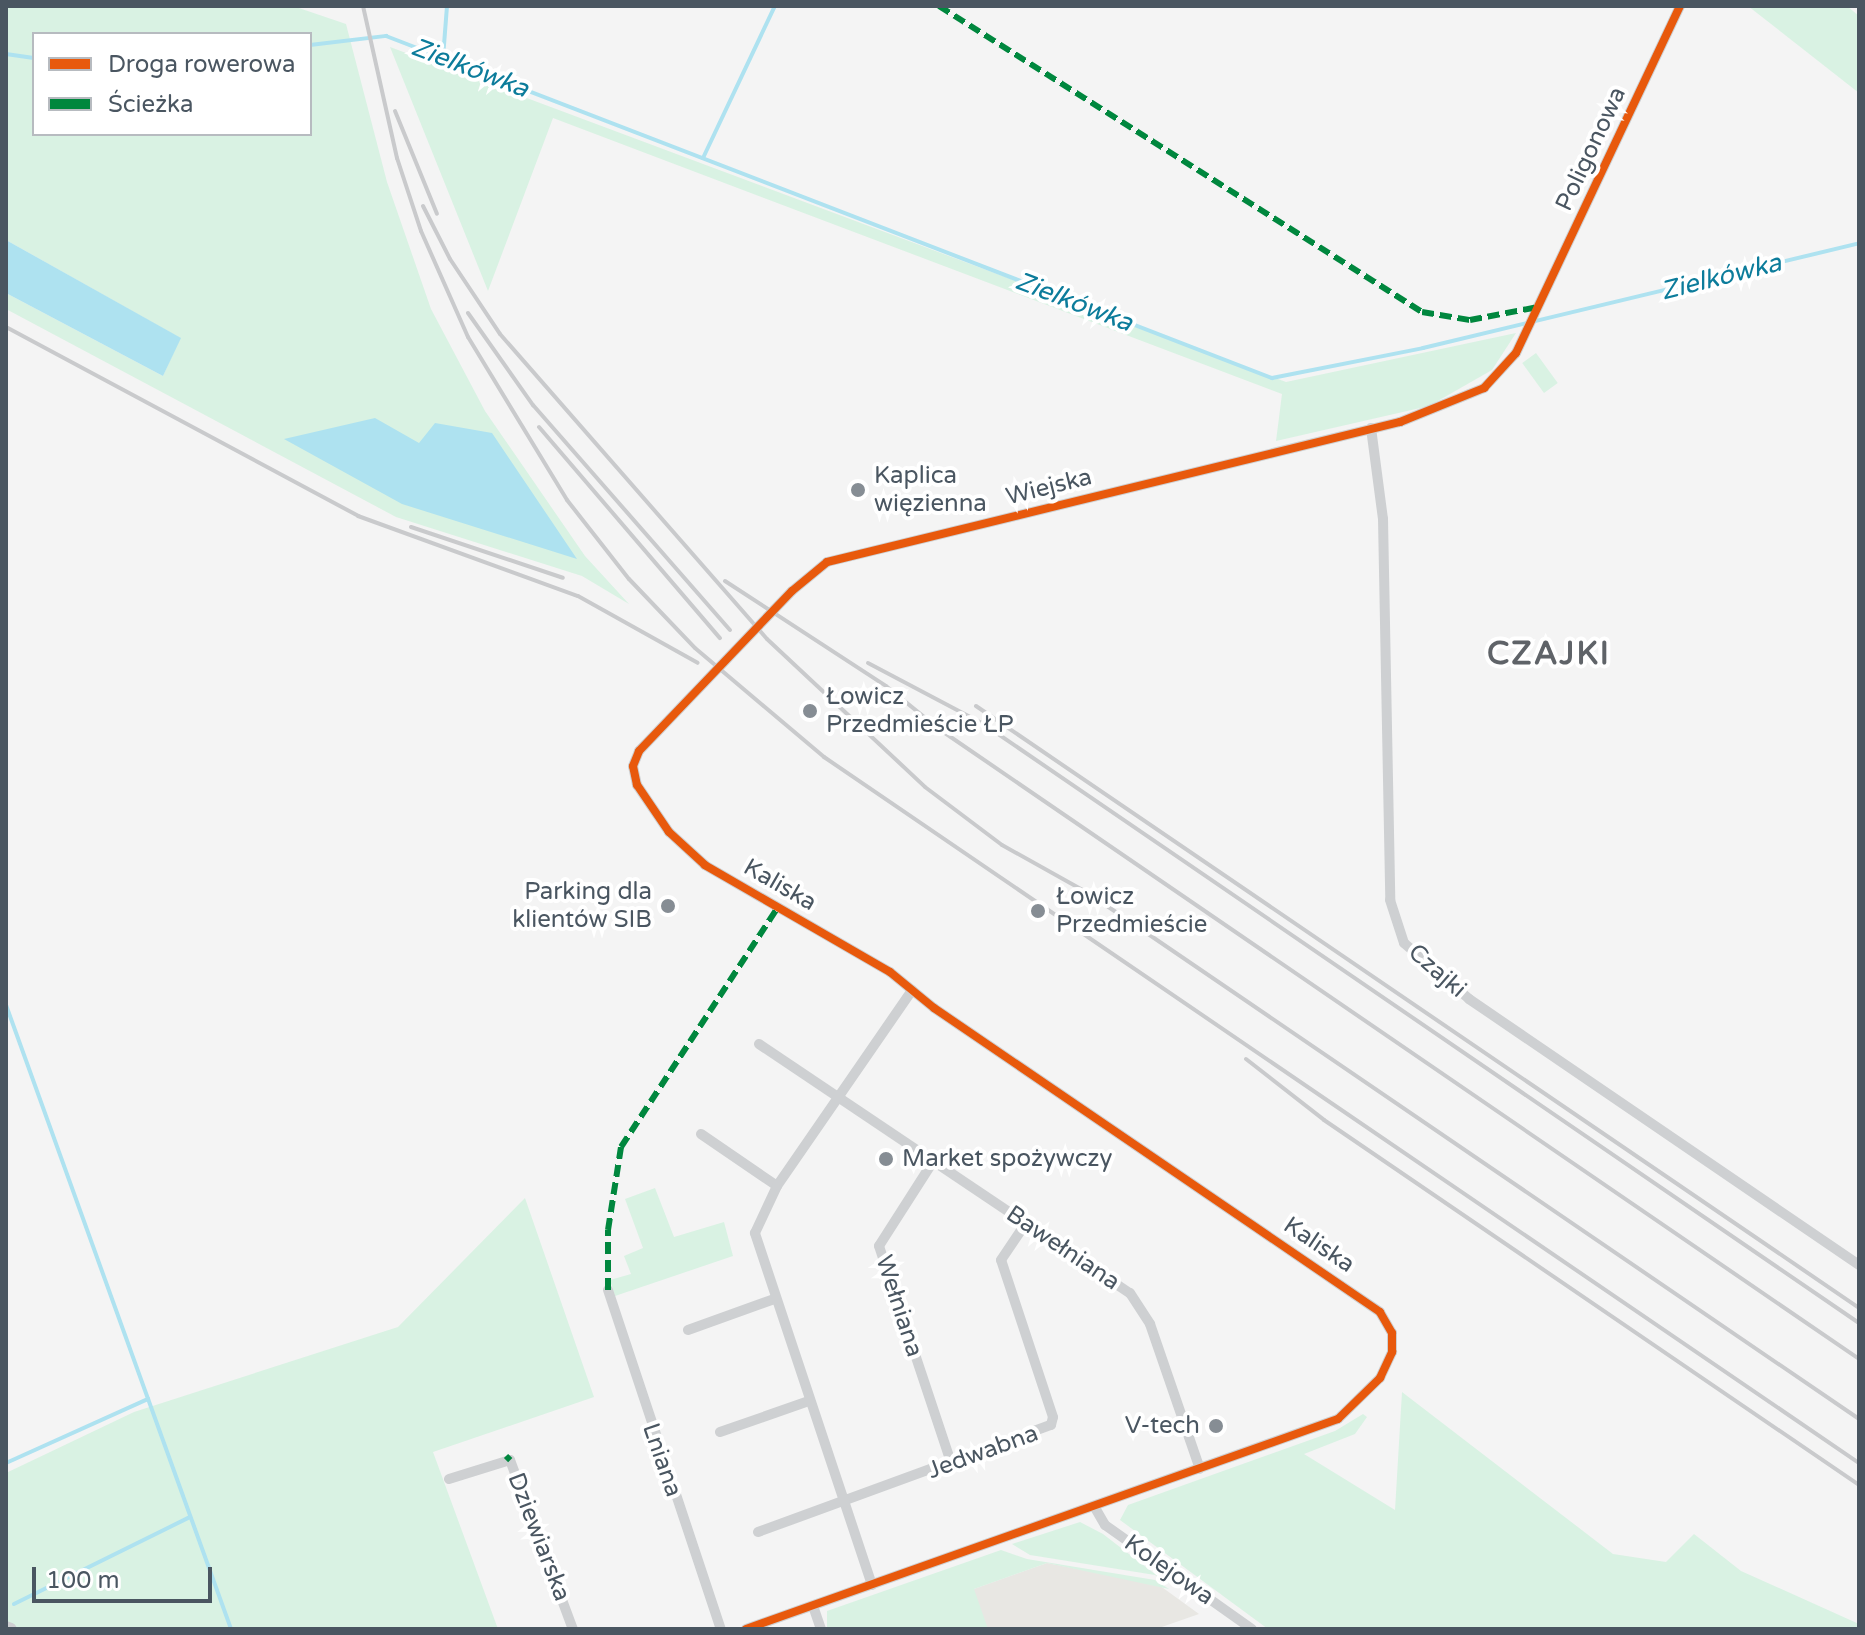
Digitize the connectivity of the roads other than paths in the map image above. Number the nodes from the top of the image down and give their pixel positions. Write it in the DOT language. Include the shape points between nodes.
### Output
graph roads {
  1 [pos="1680,6"];
  2 [pos="1526,333"];
  3 [pos="1371,428"];
  4 [pos="633,766"];
  5 [pos="912,990"];
  6 [pos="759,1044"];
  7 [pos="838,1096"];
  8 [pos="701,1134"];
  9 [pos="934,1160"];
  10 [pos="777,1186"];
  11 [pos="1026,1223"];
  12 [pos="1859,1265"];
  13 [pos="608,1290"];
  14 [pos="774,1299"];
  15 [pos="688,1330"];
  16 [pos="809,1401"];
  17 [pos="720,1432"];
  18 [pos="951,1463"];
  19 [pos="1200,1469"];
  20 [pos="449,1479"];
  21 [pos="843,1502"];
  22 [pos="1094,1506"];
  23 [pos="758,1532"];
  24 [pos="872,1585"];
  25 [pos="813,1606"];
  26 [pos="573,1629"];
  27 [pos="721,1629"];
  28 [pos="746,1629"];
  29 [pos="821,1629"];
  30 [pos="1252,1629"];
  1 -- 2 [label="street, Poligonowa"];
  2 -- 3 [label="street, Wiejska" via="1516,353 1484,388 1441,409"];
  3 -- 4 [label="street, Wiejska" via="827,562 711,673 639,751"];
  3 -- 12 [label="street, Czajki" via="1383,519 1390,900 1404,943 1458,991"];
  4 -- 5 [label="street, Kaliska" via="637,785 663,824 705,865 881,966"];
  5 -- 7 [label="street"];
  5 -- 19 [label="street, Kaliska" via="1386,1319 1392,1352 1380,1378 1353,1410"];
  6 -- 7 [label="street, Bawełniana"];
  7 -- 9 [label="street, Bawełniana"];
  7 -- 10 [label="street"];
  8 -- 10 [label="street"];
  9 -- 11 [label="street, Bawełniana"];
  9 -- 18 [label="street, Wełniana" via="879,1246"];
  10 -- 14 [label="street" via="755,1233"];
  11 -- 18 [label="street, Jedwabna" via="1001,1260 1053,1417 1051,1425"];
  11 -- 19 [label="street, Bawełniana" via="1141,1305"];
  13 -- 27 [label="street, Lniana"];
  14 -- 15 [label="street"];
  14 -- 16 [label="street"];
  16 -- 17 [label="street"];
  16 -- 21 [label="street"];
  18 -- 21 [label="street, Jedwabna"];
  19 -- 22 [label="street, Kaliska"];
  20 -- 26 [label="street, Dziewiarska" via="510,1460"];
  21 -- 23 [label="street, Jedwabna"];
  21 -- 24 [label="street"];
  22 -- 24 [label="street, Kaliska"];
  22 -- 30 [label="street, Kolejowa" via="1105,1525"];
  24 -- 25 [label="street, Kaliska"];
  25 -- 28 [label="street, Kaliska"];
  25 -- 29 [label="street"];
}
